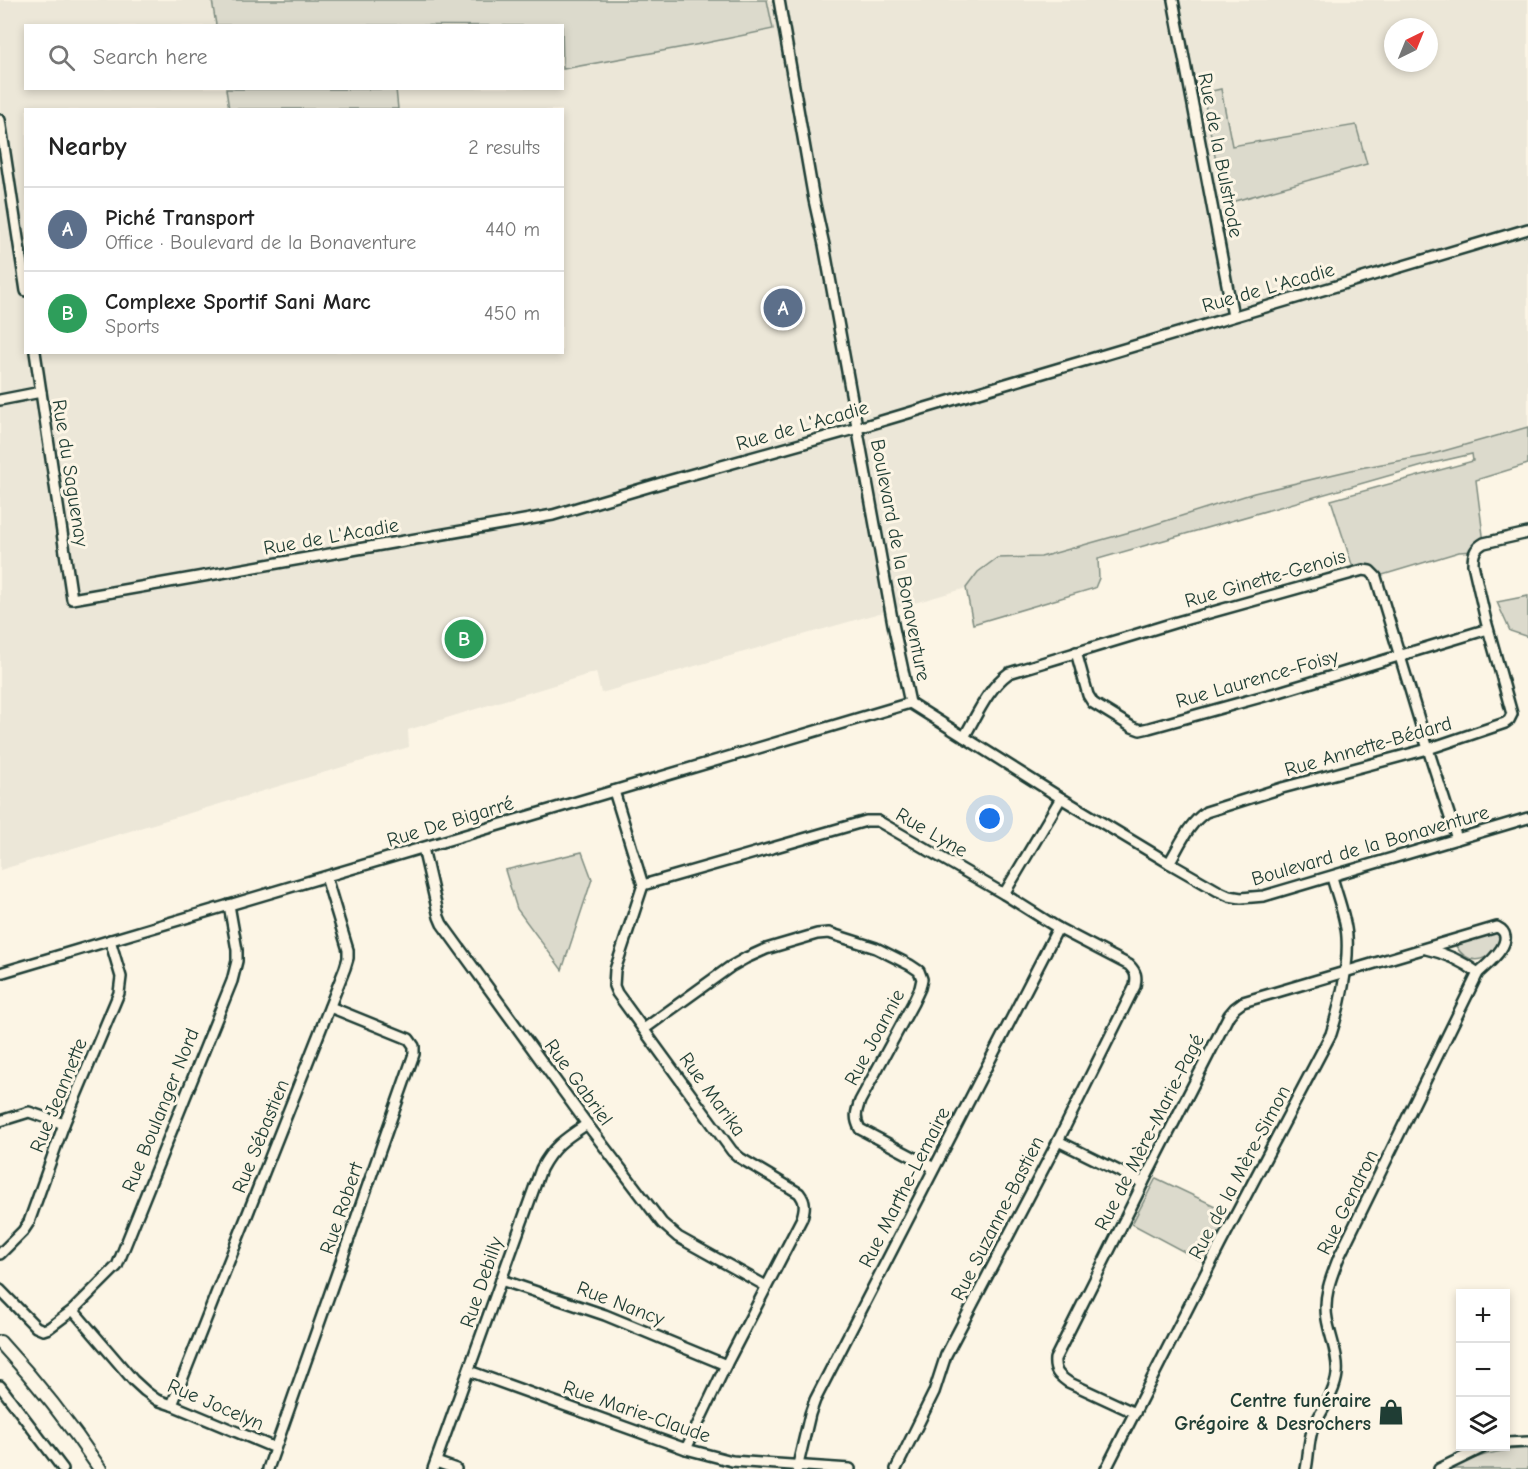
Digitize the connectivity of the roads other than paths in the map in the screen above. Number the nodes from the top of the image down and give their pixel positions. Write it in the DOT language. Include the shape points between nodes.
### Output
graph roads {
  1 [pos="779,0"];
  2 [pos="1173,0"];
  3 [pos="0,120"];
  4 [pos="1528,229"];
  5 [pos="24,278"];
  6 [pos="1233,316"];
  7 [pos="34,354"];
  8 [pos="40,392"];
  9 [pos="0,400"];
  10 [pos="858,428"];
  11 [pos="1528,533"];
  12 [pos="72,599"];
  13 [pos="1488,629"];
  14 [pos="1076,652"];
  15 [pos="1400,656"];
  16 [pos="910,704"];
  17 [pos="964,737"];
  18 [pos="1428,749"];
  19 [pos="614,791"];
  20 [pos="1062,798"];
  21 [pos="1528,818"];
  22 [pos="1457,839"];
  23 [pos="423,848"];
  24 [pos="1169,864"];
  25 [pos="326,877"];
  26 [pos="1332,877"];
  27 [pos="643,885"];
  28 [pos="1004,894"];
  29 [pos="229,905"];
  30 [pos="1058,928"];
  31 [pos="110,940"];
  32 [pos="1423,949"];
  33 [pos="1345,972"];
  34 [pos="0,973"];
  35 [pos="1478,973"];
  36 [pos="1135,986"];
  37 [pos="330,1007"];
  38 [pos="644,1029"];
  39 [pos="0,1121"];
  40 [pos="64,1124"];
  41 [pos="587,1124"];
  42 [pos="1058,1141"];
  43 [pos="934,1168"];
  44 [pos="1143,1183"];
  45 [pos="0,1254"];
  46 [pos="501,1280"];
  47 [pos="766,1286"];
  48 [pos="0,1290"];
  49 [pos="73,1310"];
  50 [pos="0,1342"];
  51 [pos="726,1365"];
  52 [pos="469,1371"];
  53 [pos="0,1386"];
  54 [pos="172,1405"];
  55 [pos="1135,1413"];
  56 [pos="1528,1442"];
  57 [pos="1510,1443"];
  58 [pos="275,1448"];
  59 [pos="686,1449"];
  60 [pos="1476,1451"];
  61 [pos="1307,1464"];
  62 [pos="434,1465"];
  63 [pos="797,1467"];
  64 [pos="63,1469"];
  65 [pos="100,1469"];
  66 [pos="268,1469"];
  67 [pos="456,1469"];
  68 [pos="850,1469"];
  69 [pos="896,1469"];
  70 [pos="1106,1469"];
  71 [pos="1314,1469"];
  72 [pos="1439,1469"];
  1 -- 10 [label="street, Boulevard de la Bonaventure"];
  2 -- 6 [label="street, Rue de la Bulstrode"];
  3 -- 5 [label="street"];
  4 -- 6 [label="street, Rue de L'Acadie"];
  6 -- 10 [label="street, Rue de L'Acadie"];
  7 -- 8 [label="street, Rue du Saguenay"];
  8 -- 9 [label="street"];
  8 -- 12 [label="street, Rue du Saguenay"];
  10 -- 12 [label="street, Rue de L'Acadie" via="553,515"];
  10 -- 16 [label="street, Boulevard de la Bonaventure"];
  11 -- 13 [label="street" via="1484,543 1475,551 1473,564"];
  13 -- 15 [label="street, Rue Laurence-Foisy"];
  13 -- 18 [label="street, Rue Annette-Bédard" via="1512,714 1509,720"];
  14 -- 15 [label="street, Rue Laurence-Foisy" via="1093,703 1140,730"];
  14 -- 15 [label="street, Rue Ginette-Genois" via="1363,570 1376,577"];
  14 -- 17 [label="street, Rue Ginette-Genois" via="1001,679"];
  15 -- 18 [label="street, Rue Ginette-Genois"];
  16 -- 17 [label="street, Boulevard de la Bonaventure"];
  16 -- 19 [label="street, Rue De Bigarré"];
  17 -- 20 [label="street, Boulevard de la Bonaventure"];
  18 -- 22 [label="street, Rue Ginette-Genois"];
  18 -- 24 [label="street, Rue Annette-Bédard" via="1206,812 1189,829"];
  19 -- 23 [label="street, Rue De Bigarré"];
  19 -- 27 [label="street"];
  20 -- 24 [label="street, Boulevard de la Bonaventure"];
  20 -- 28 [label="street"];
  21 -- 22 [label="street, Boulevard de la Bonaventure"];
  22 -- 26 [label="street, Boulevard de la Bonaventure"];
  23 -- 25 [label="street, Rue De Bigarré"];
  23 -- 41 [label="street, Rue Gabriel" via="442,924"];
  24 -- 26 [label="street, Boulevard de la Bonaventure" via="1218,891 1241,898 1264,896"];
  25 -- 29 [label="street, Rue De Bigarré"];
  25 -- 37 [label="street, Rue Sébastien" via="348,950"];
  26 -- 33 [label="street, Rue de la Mère-Simon" via="1347,937"];
  27 -- 28 [label="street, Rue Lyne" via="866,821 878,821"];
  27 -- 38 [label="street, Rue Marika" via="615,970 614,986"];
  28 -- 30 [label="street, Rue Lyne"];
  29 -- 31 [label="street, Rue De Bigarré"];
  29 -- 49 [label="street, Rue Boulanger Nord" via="237,950 232,981 117,1266"];
  30 -- 36 [label="street, Rue Lyne" via="1129,965 1135,972"];
  30 -- 43 [label="street, Rue Marthe-Lemaire"];
  31 -- 34 [label="street, Rue De Bigarré"];
  31 -- 40 [label="street, Rue Jeannette" via="121,977 118,993"];
  32 -- 33 [label="street, Rue de Mère-Marie-Pagé"];
  32 -- 35 [label="street" via="1451,957"];
  32 -- 35 [label="street, Rue de Mère-Marie-Pagé" via="1497,927 1502,929 1506,940"];
  33 -- 44 [label="street, Rue de Mère-Marie-Pagé" via="1243,1002 1235,1008"];
  33 -- 55 [label="street, Rue de la Mère-Simon" via="1331,1034"];
  35 -- 61 [label="street, Rue Gendron" via="1330,1280 1326,1310 1337,1375 1313,1429"];
  36 -- 42 [label="street, Rue Suzanne-Bastien"];
  37 -- 54 [label="street, Rue Sébastien"];
  37 -- 58 [label="street, Rue Robert" via="409,1039 414,1054"];
  38 -- 43 [label="street, Rue Joannie" via="730,967 766,949 829,933 876,948 910,965 922,979 860,1101 856,1122 860,1129"];
  38 -- 47 [label="street, Rue Marika" via="732,1151 804,1200 802,1218"];
  39 -- 40 [label="street" via="29,1112"];
  40 -- 45 [label="street, Rue Jeannette" via="28,1221"];
  41 -- 46 [label="street, Rue Debilly" via="559,1143 546,1160"];
  41 -- 47 [label="street, Rue Gabriel" via="668,1230"];
  42 -- 44 [label="street"];
  42 -- 69 [label="street, Rue Suzanne-Bastien" via="946,1355 934,1392"];
  43 -- 63 [label="street, Rue Marthe-Lemaire" via="815,1400"];
  44 -- 55 [label="street, Rue de Mère-Marie-Pagé" via="1055,1359 1054,1369 1068,1382"];
  46 -- 51 [label="street, Rue Nancy" via="605,1315"];
  46 -- 52 [label="street, Rue Debilly"];
  47 -- 51 [label="street, Rue Marika"];
  48 -- 49 [label="street, Rue Boulanger Nord" via="43,1330"];
  49 -- 54 [label="street, Rue Jocelyn" via="133,1380 157,1400"];
  50 -- 65 [label="main road" via="63,1416"];
  51 -- 59 [label="street, Rue Marika"];
  52 -- 59 [label="street, Rue Marie-Claude"];
  52 -- 62 [label="street, Rue Debilly"];
  53 -- 64 [label="street"];
  54 -- 58 [label="street, Rue Jocelyn"];
  55 -- 70 [label="street, Rue de la Mère-Simon"];
  56 -- 57 [label="street"];
  58 -- 66 [label="street, Rue Robert"];
  59 -- 63 [label="street, Rue Marie-Claude" via="732,1461"];
  60 -- 72 [label="street"];
  61 -- 71 [label="street, Rue Gendron"];
  62 -- 67 [label="street"];
  63 -- 68 [label="street"];
}
